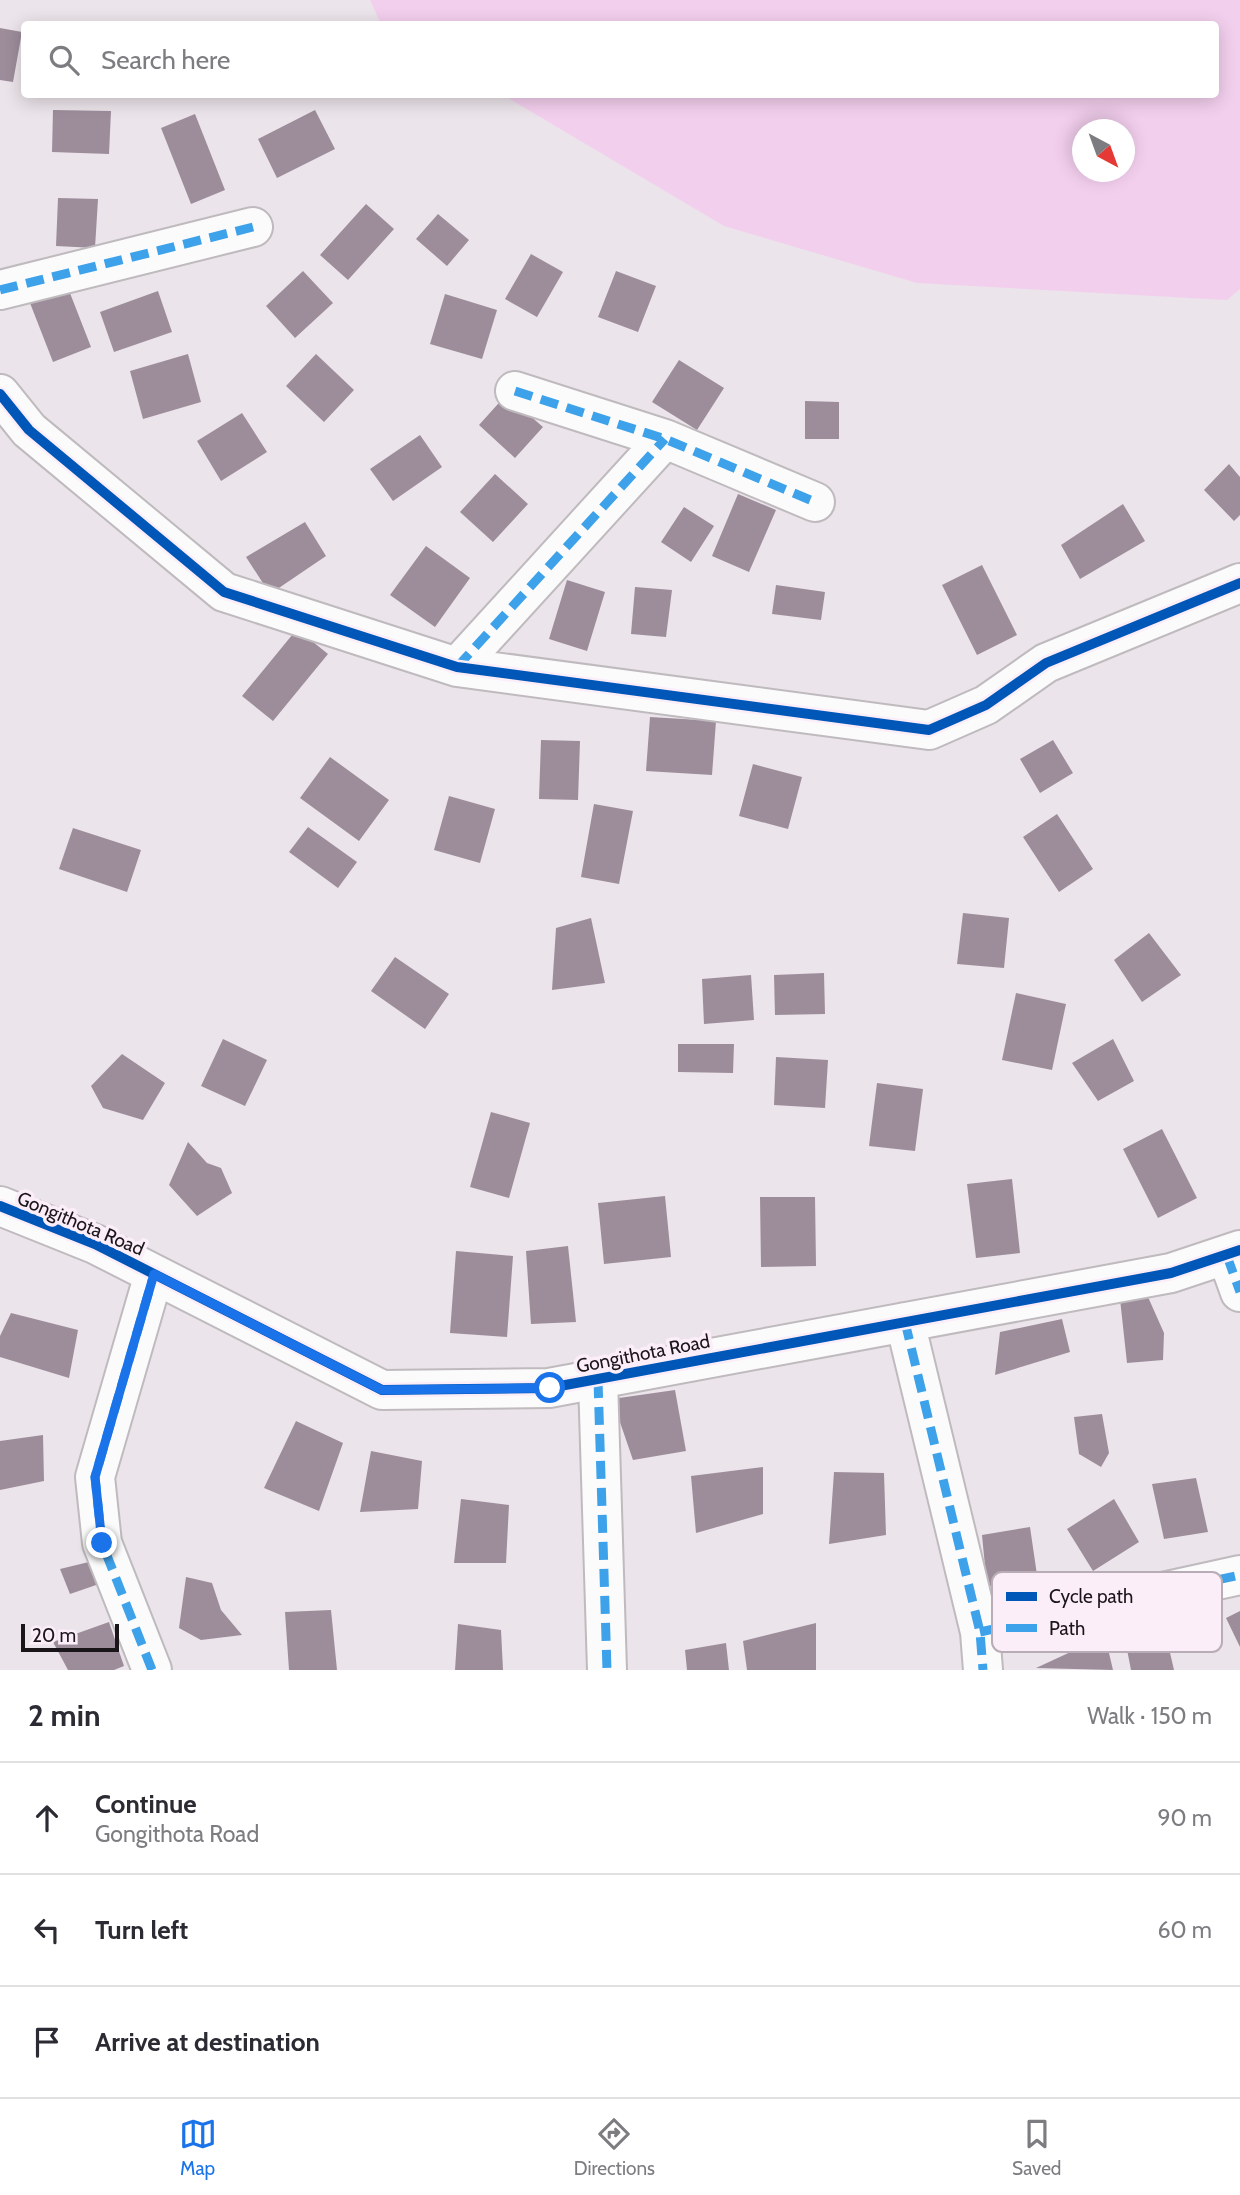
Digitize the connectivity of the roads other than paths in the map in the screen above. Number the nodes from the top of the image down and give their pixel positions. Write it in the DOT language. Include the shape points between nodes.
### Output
graph roads {
  1 [pos="253,227"];
  2 [pos="0,290"];
  3 [pos="515,391"];
  4 [pos="0,394"];
  5 [pos="665,439"];
  6 [pos="815,502"];
  7 [pos="1240,583"];
  8 [pos="457,667"];
  9 [pos="0,1206"];
  10 [pos="1234,1253"];
  11 [pos="154,1274"];
  12 [pos="1240,1292"];
  13 [pos="905,1322"];
  14 [pos="598,1380"];
  15 [pos="1240,1575"];
  16 [pos="1222,1579"];
  17 [pos="992,1629"];
  18 [pos="980,1632"];
  19 [pos="152,1670"];
  20 [pos="607,1670"];
  21 [pos="983,1670"];
  1 -- 2 [label="street"];
  3 -- 5 [label="street"];
  4 -- 8 [label="street" via="29,430 224,592"];
  5 -- 6 [label="street"];
  5 -- 8 [label="street"];
  7 -- 8 [label="street" via="1046,663 986,705 929,730"];
  9 -- 11 [label="street, Gongithota Road" via="95,1244"];
  10 -- 12 [label="street"];
  10 -- 13 [label="street, Gongithota Road" via="1171,1273"];
  11 -- 14 [label="street, Gongithota Road" via="382,1390 550,1388"];
  11 -- 19 [label="street" via="95,1477 102,1543"];
  13 -- 14 [label="street, Gongithota Road"];
  13 -- 18 [label="street"];
  14 -- 20 [label="street"];
  15 -- 16 [label="street"];
  17 -- 18 [label="street"];
  18 -- 21 [label="street"];
}
